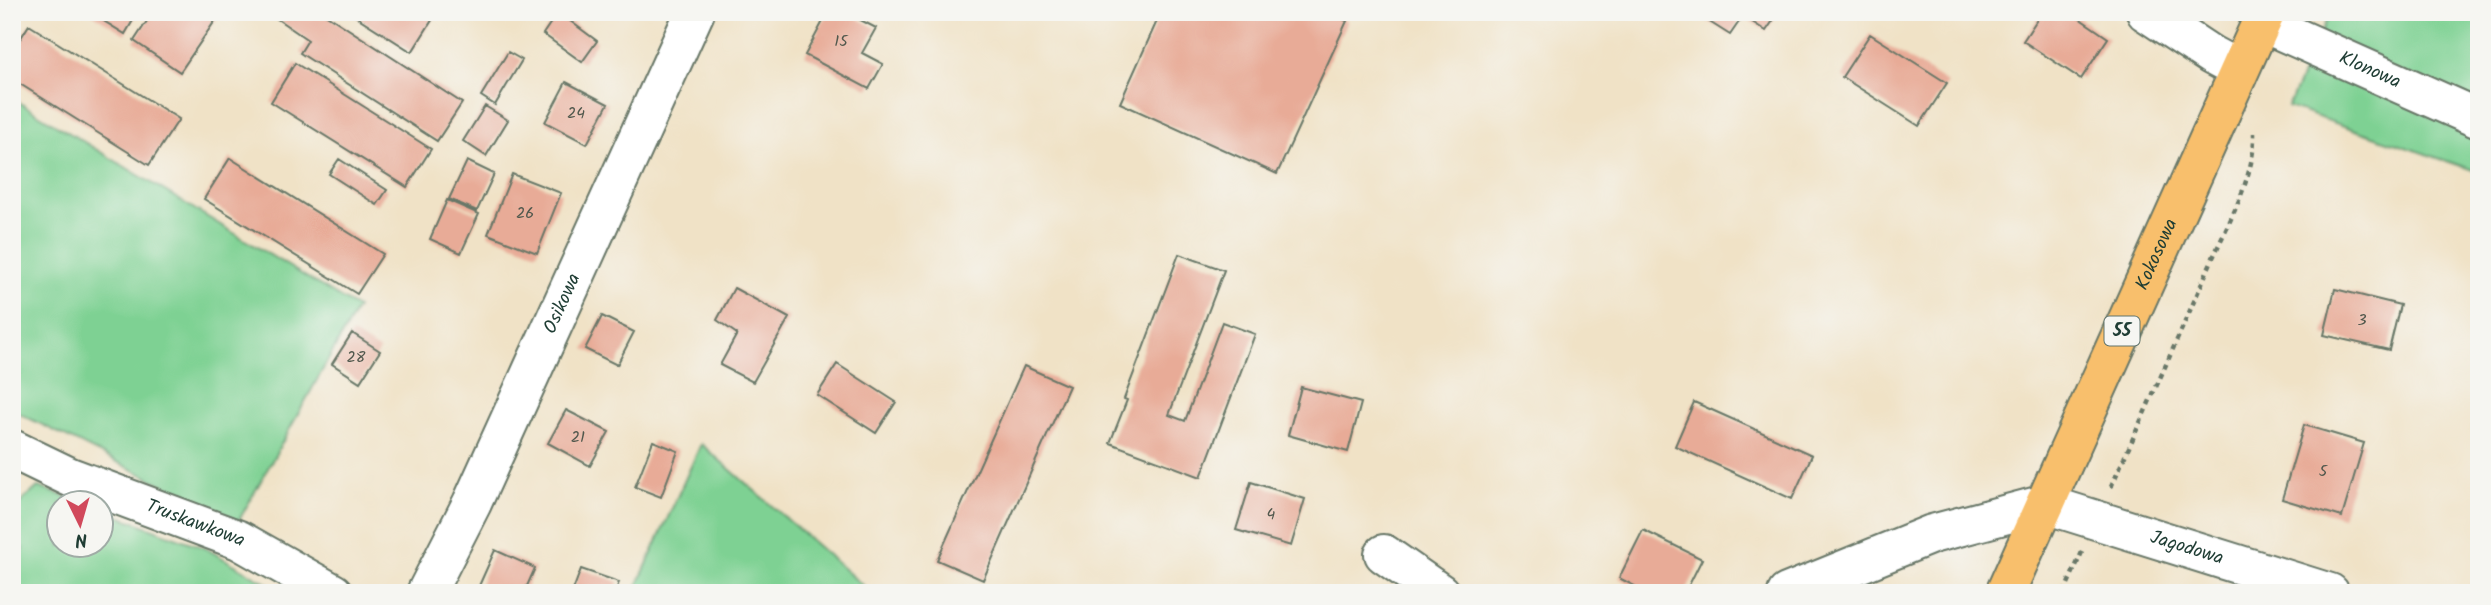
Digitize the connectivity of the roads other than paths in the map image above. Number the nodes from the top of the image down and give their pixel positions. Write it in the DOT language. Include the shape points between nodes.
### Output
graph roads {
  1 [pos="695,12"];
  2 [pos="2146,12"];
  3 [pos="2264,17"];
  4 [pos="2239,70"];
  5 [pos="2479,119"];
  6 [pos="12,449"];
  7 [pos="2045,503"];
  8 [pos="1384,554"];
  9 [pos="333,593"];
  10 [pos="426,593"];
  11 [pos="1440,593"];
  12 [pos="1787,593"];
  13 [pos="2005,593"];
  14 [pos="2330,593"];
  1 -- 10 [label="street, Osikowa" via="472,503"];
  2 -- 4 [label="street"];
  3 -- 4 [label="main road, 55"];
  3 -- 5 [label="street, Klonowa"];
  4 -- 7 [label="main road, Kokosowa / 55"];
  6 -- 9 [label="street, Truskawkowa" via="70,477 239,540"];
  7 -- 12 [label="street" via="1931,534"];
  7 -- 13 [label="main road, Kokosowa / 55"];
  7 -- 14 [label="street, Jagodowa"];
  8 -- 11 [label="street"];
}
